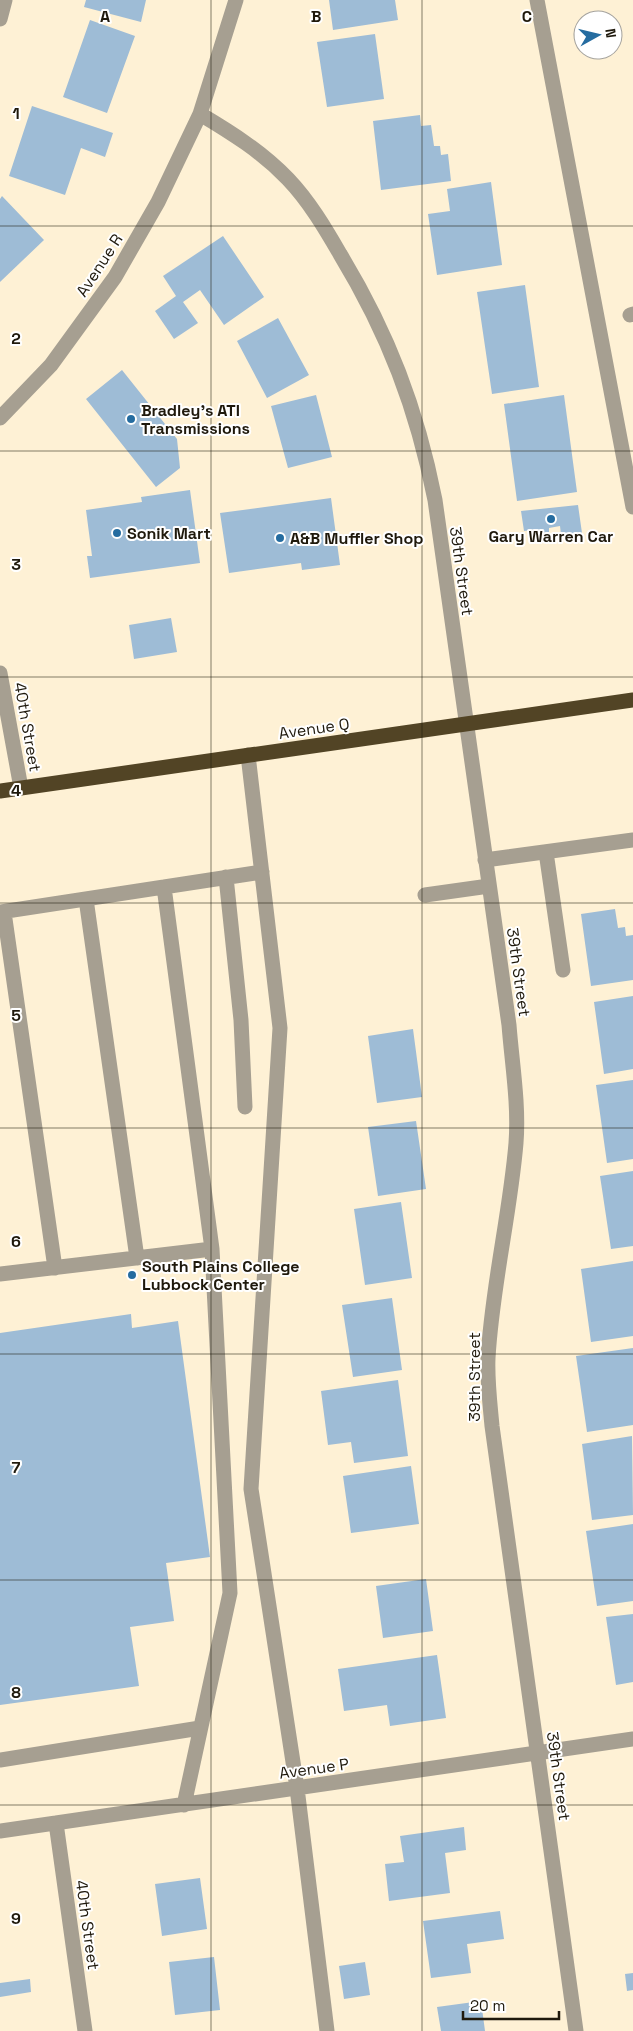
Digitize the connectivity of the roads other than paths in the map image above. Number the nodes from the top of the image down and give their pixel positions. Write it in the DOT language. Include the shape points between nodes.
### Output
graph roads {
  1 [pos="5,0"];
  2 [pos="236,0"];
  3 [pos="537,0"];
  4 [pos="0,18"];
  5 [pos="200,114"];
  6 [pos="0,418"];
  7 [pos="633,506"];
  8 [pos="0,672"];
  9 [pos="633,700"];
  10 [pos="465,724"];
  11 [pos="248,755"];
  12 [pos="21,788"];
  13 [pos="0,791"];
  14 [pos="633,840"];
  15 [pos="546,852"];
  16 [pos="485,860"];
  17 [pos="262,872"];
  18 [pos="226,877"];
  19 [pos="489,886"];
  20 [pos="164,887"];
  21 [pos="425,895"];
  22 [pos="86,899"];
  23 [pos="2,912"];
  24 [pos="563,970"];
  25 [pos="245,1107"];
  26 [pos="212,1249"];
  27 [pos="137,1258"];
  28 [pos="55,1268"];
  29 [pos="0,1274"];
  30 [pos="200,1728"];
  31 [pos="633,1739"];
  32 [pos="538,1753"];
  33 [pos="0,1760"];
  34 [pos="297,1788"];
  35 [pos="184,1805"];
  36 [pos="56,1823"];
  37 [pos="0,1831"];
  38 [pos="85,2031"];
  39 [pos="327,2031"];
  40 [pos="576,2031"];
  1 -- 4 [label="street"];
  2 -- 5 [label="street"];
  3 -- 7 [label="street"];
  5 -- 6 [label="street, Avenue R" via="158,202 115,277 51,365"];
  5 -- 10 [label="street, 39th Street" via="241,138 290,181 322,223 394,356 427,460"];
  8 -- 12 [label="street, 40th Street"];
  9 -- 10 [label="highway, Avenue Q"];
  10 -- 11 [label="highway, Avenue Q"];
  10 -- 16 [label="street, 39th Street"];
  11 -- 12 [label="highway, Avenue Q"];
  11 -- 17 [label="street"];
  12 -- 13 [label="highway, Avenue Q"];
  14 -- 15 [label="street"];
  15 -- 16 [label="street"];
  15 -- 24 [label="street"];
  16 -- 19 [label="street, 39th Street"];
  17 -- 18 [label="street"];
  17 -- 34 [label="street" via="280,1028 251,1489"];
  18 -- 20 [label="street"];
  18 -- 25 [label="street" via="241,1020"];
  19 -- 21 [label="street"];
  19 -- 32 [label="street, 39th Street" via="509,1025 516,1140 488,1360 492,1426"];
  20 -- 22 [label="street"];
  20 -- 26 [label="street"];
  22 -- 23 [label="street"];
  22 -- 27 [label="street"];
  23 -- 28 [label="street"];
  26 -- 27 [label="street"];
  26 -- 30 [label="street" via="230,1593"];
  27 -- 28 [label="street"];
  28 -- 29 [label="street"];
  30 -- 33 [label="street"];
  30 -- 35 [label="street"];
  31 -- 32 [label="street, Avenue P"];
  32 -- 34 [label="street, Avenue P"];
  32 -- 40 [label="street, 39th Street"];
  34 -- 35 [label="street, Avenue P"];
  34 -- 39 [label="street"];
  35 -- 36 [label="street, Avenue P"];
  36 -- 37 [label="street, Avenue P"];
  36 -- 38 [label="street, 40th Street"];
}
